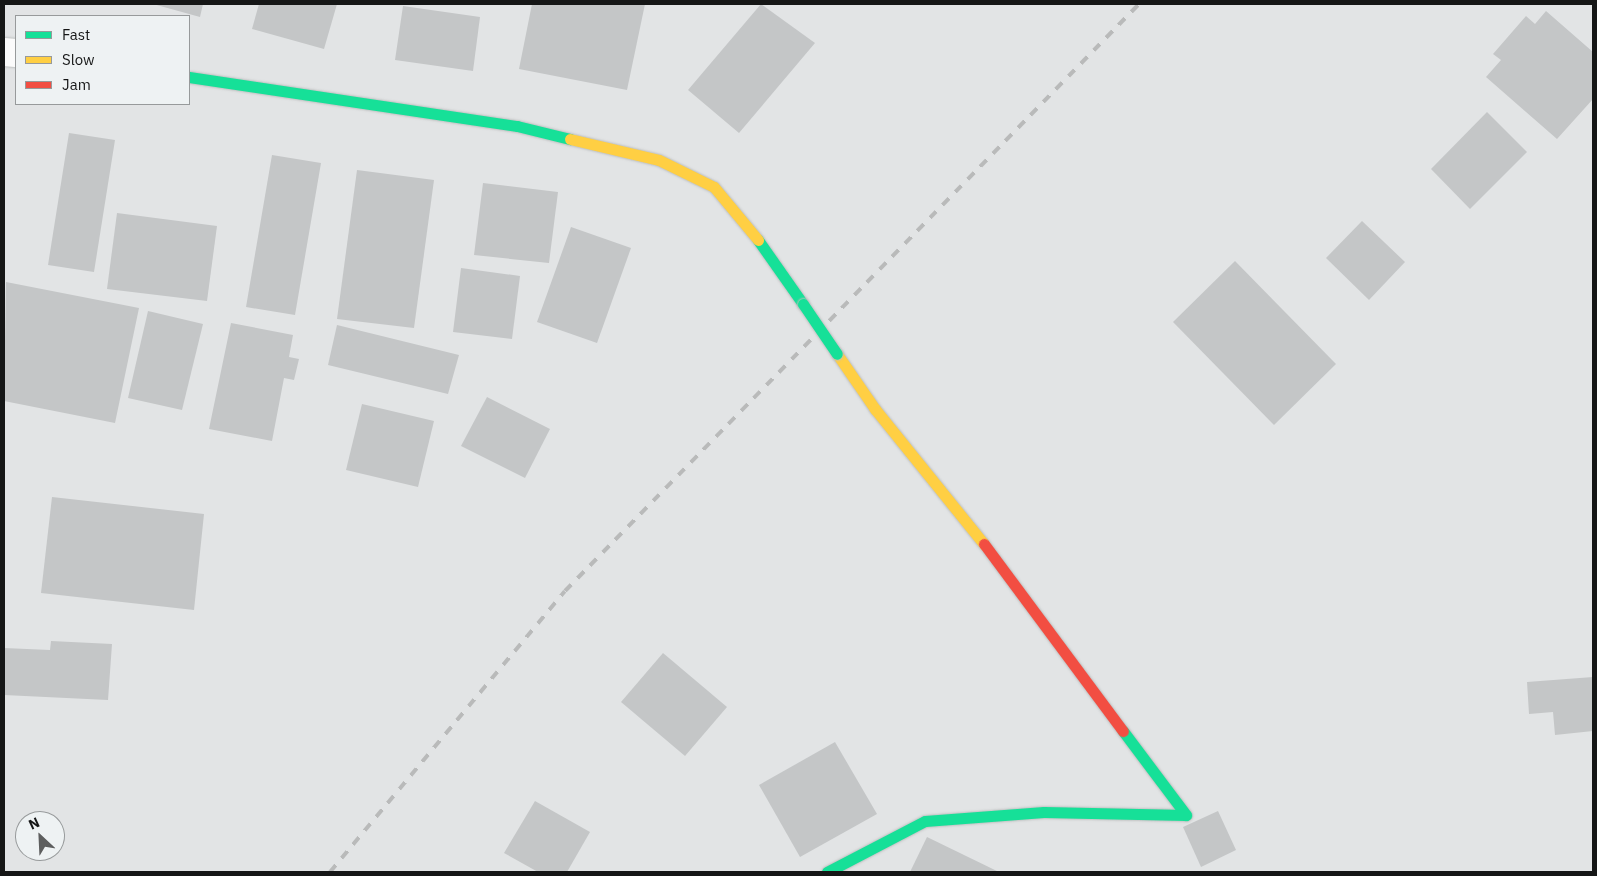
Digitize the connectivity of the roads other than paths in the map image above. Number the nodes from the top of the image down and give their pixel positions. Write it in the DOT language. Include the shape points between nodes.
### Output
graph roads {
  1 [pos="190,77"];
  2 [pos="827,872"];
  1 -- 2 [label="street, bridge" via="516,126 659,160 714,186 770,254 875,410 983,543 1186,815 1044,812 925,821"];
}
